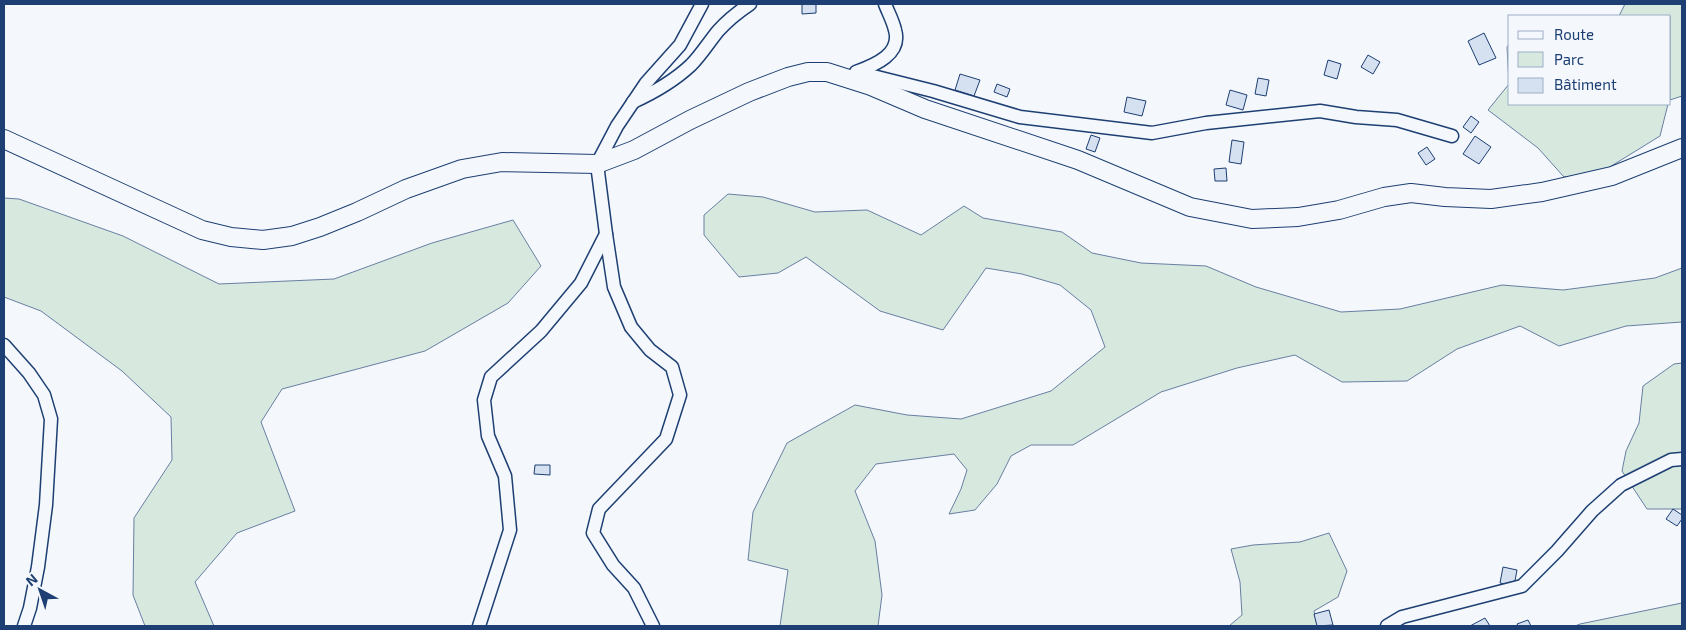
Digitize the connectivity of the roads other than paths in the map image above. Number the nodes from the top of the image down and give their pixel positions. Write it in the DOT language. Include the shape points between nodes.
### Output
graph roads {
  1 [pos="702,4"];
  2 [pos="750,4"];
  3 [pos="885,4"];
  4 [pos="849,74"];
  5 [pos="633,102"];
  6 [pos="1452,136"];
  7 [pos="4,139"];
  8 [pos="1682,148"];
  9 [pos="597,164"];
  10 [pos="606,234"];
  11 [pos="4,345"];
  12 [pos="1682,459"];
  13 [pos="24,626"];
  14 [pos="479,626"];
  15 [pos="653,626"];
  16 [pos="1387,626"];
  1 -- 5 [label="street" via="680,45"];
  2 -- 5 [label="street" via="718,31 692,64 673,80"];
  3 -- 4 [label="street" via="895,30 893,50 884,58"];
  4 -- 6 [label="street" via="933,91 1020,117 1152,133 1206,123 1320,111 1397,120"];
  4 -- 8 [label="street" via="925,109 1078,160 1190,207 1252,219 1306,216 1411,193 1491,199 1542,192 1612,176"];
  4 -- 9 [label="street" via="808,72 788,77 749,92 634,150"];
  5 -- 9 [label="street"];
  7 -- 9 [label="street" via="202,230 231,238 263,240 292,236 320,227 406,189 462,169 502,162"];
  9 -- 10 [label="street"];
  10 -- 14 [label="street" via="581,283 541,331 490,377 484,400 488,436 505,476 510,530"];
  10 -- 15 [label="street" via="614,287 631,328 650,350 672,367 680,395 666,439 598,509 593,533 612,564 634,588"];
  11 -- 13 [label="street" via="44,395 51,419 42,540"];
  12 -- 16 [label="street" via="1671,460 1621,485 1592,511 1522,586 1402,617"];
}
